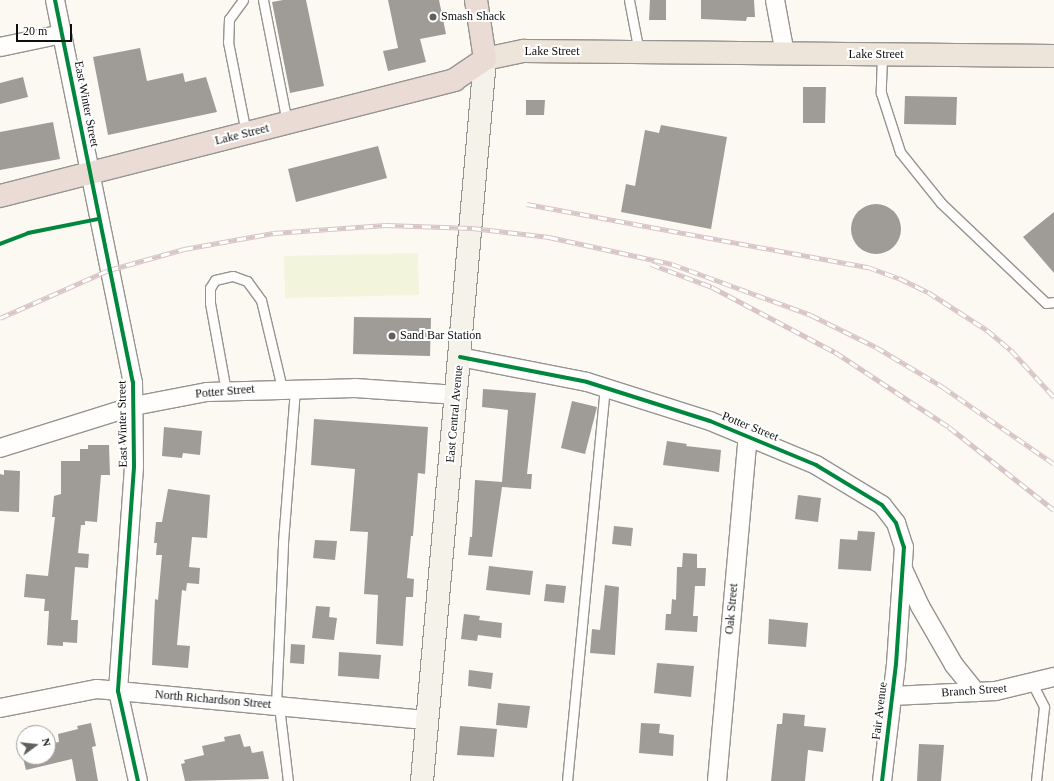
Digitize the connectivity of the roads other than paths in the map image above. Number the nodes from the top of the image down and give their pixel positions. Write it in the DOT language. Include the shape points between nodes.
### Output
graph roads {
  1 [pos="55,0"];
  2 [pos="243,0"];
  3 [pos="262,0"];
  4 [pos="476,0"];
  5 [pos="629,0"];
  6 [pos="775,0"];
  7 [pos="62,34"];
  8 [pos="0,47"];
  9 [pos="639,52"];
  10 [pos="785,54"];
  11 [pos="882,55"];
  12 [pos="1054,56"];
  13 [pos="485,59"];
  14 [pos="287,124"];
  15 [pos="247,134"];
  16 [pos="89,174"];
  17 [pos="0,196"];
  18 [pos="1054,302"];
  19 [pos="460,357"];
  20 [pos="605,386"];
  21 [pos="288,388"];
  22 [pos="226,391"];
  23 [pos="457,395"];
  24 [pos="134,406"];
  25 [pos="748,437"];
  26 [pos="0,448"];
  27 [pos="903,568"];
  28 [pos="897,644"];
  29 [pos="1054,676"];
  30 [pos="1032,683"];
  31 [pos="118,691"];
  32 [pos="976,692"];
  33 [pos="892,696"];
  34 [pos="277,705"];
  35 [pos="0,708"];
  36 [pos="428,720"];
  37 [pos="138,781"];
  38 [pos="288,781"];
  39 [pos="422,781"];
  40 [pos="567,781"];
  41 [pos="717,781"];
  42 [pos="882,781"];
  43 [pos="1036,781"];
  1 -- 7 [label="street, East Winter Street"];
  2 -- 15 [label="lane" via="229,19 228,42"];
  3 -- 14 [label="lane"];
  4 -- 13 [label="highway, East Central Avenue"];
  5 -- 9 [label="lane"];
  6 -- 10 [label="street"];
  7 -- 8 [label="street"];
  7 -- 16 [label="street, East Winter Street"];
  9 -- 10 [label="main road, Lake Street"];
  9 -- 13 [label="main road, Lake Street" via="524,50"];
  10 -- 11 [label="main road, Lake Street"];
  11 -- 12 [label="main road, Lake Street"];
  11 -- 18 [label="lane" via="881,93 900,152 941,203 1046,303"];
  13 -- 14 [label="highway, Lake Street" via="454,80"];
  13 -- 19 [label="main road, East Central Avenue"];
  14 -- 15 [label="highway, Lake Street"];
  15 -- 16 [label="highway, Lake Street"];
  16 -- 17 [label="highway, Lake Street"];
  16 -- 24 [label="street, East Winter Street" via="134,382"];
  19 -- 20 [label="street, Potter Street"];
  19 -- 23 [label="main road, East Central Avenue"];
  20 -- 25 [label="street, Potter Street" via="710,421"];
  20 -- 40 [label="lane"];
  21 -- 22 [label="street, Potter Street"];
  21 -- 22 [label="lane" via="261,300 247,281 233,276 215,280 210,288 210,303"];
  21 -- 23 [label="street, Potter Street" via="355,388"];
  21 -- 34 [label="lane"];
  22 -- 24 [label="street, Potter Street" via="207,392"];
  23 -- 36 [label="main road, East Central Avenue"];
  24 -- 26 [label="street, Potter Street"];
  24 -- 31 [label="street, East Winter Street" via="134,467"];
  25 -- 27 [label="street, Potter Street" via="816,465 882,505 901,533 904,546"];
  25 -- 41 [label="street, Oak Street"];
  27 -- 28 [label="street, Potter Street"];
  27 -- 32 [label="street" via="920,606 954,665"];
  28 -- 33 [label="street, Fair Avenue"];
  29 -- 30 [label="street, Branch Street"];
  30 -- 32 [label="street, Branch Street" via="1007,690"];
  30 -- 43 [label="lane" via="1044,706"];
  31 -- 34 [label="street, North Richardson Street"];
  31 -- 35 [label="street, North Richardson Street" via="97,689"];
  31 -- 37 [label="street, East Winter Street"];
  32 -- 33 [label="street, Branch Street"];
  33 -- 42 [label="street, Fair Avenue"];
  34 -- 36 [label="street, North Richardson Street"];
  34 -- 38 [label="lane"];
  36 -- 39 [label="main road, East Central Avenue"];
}
